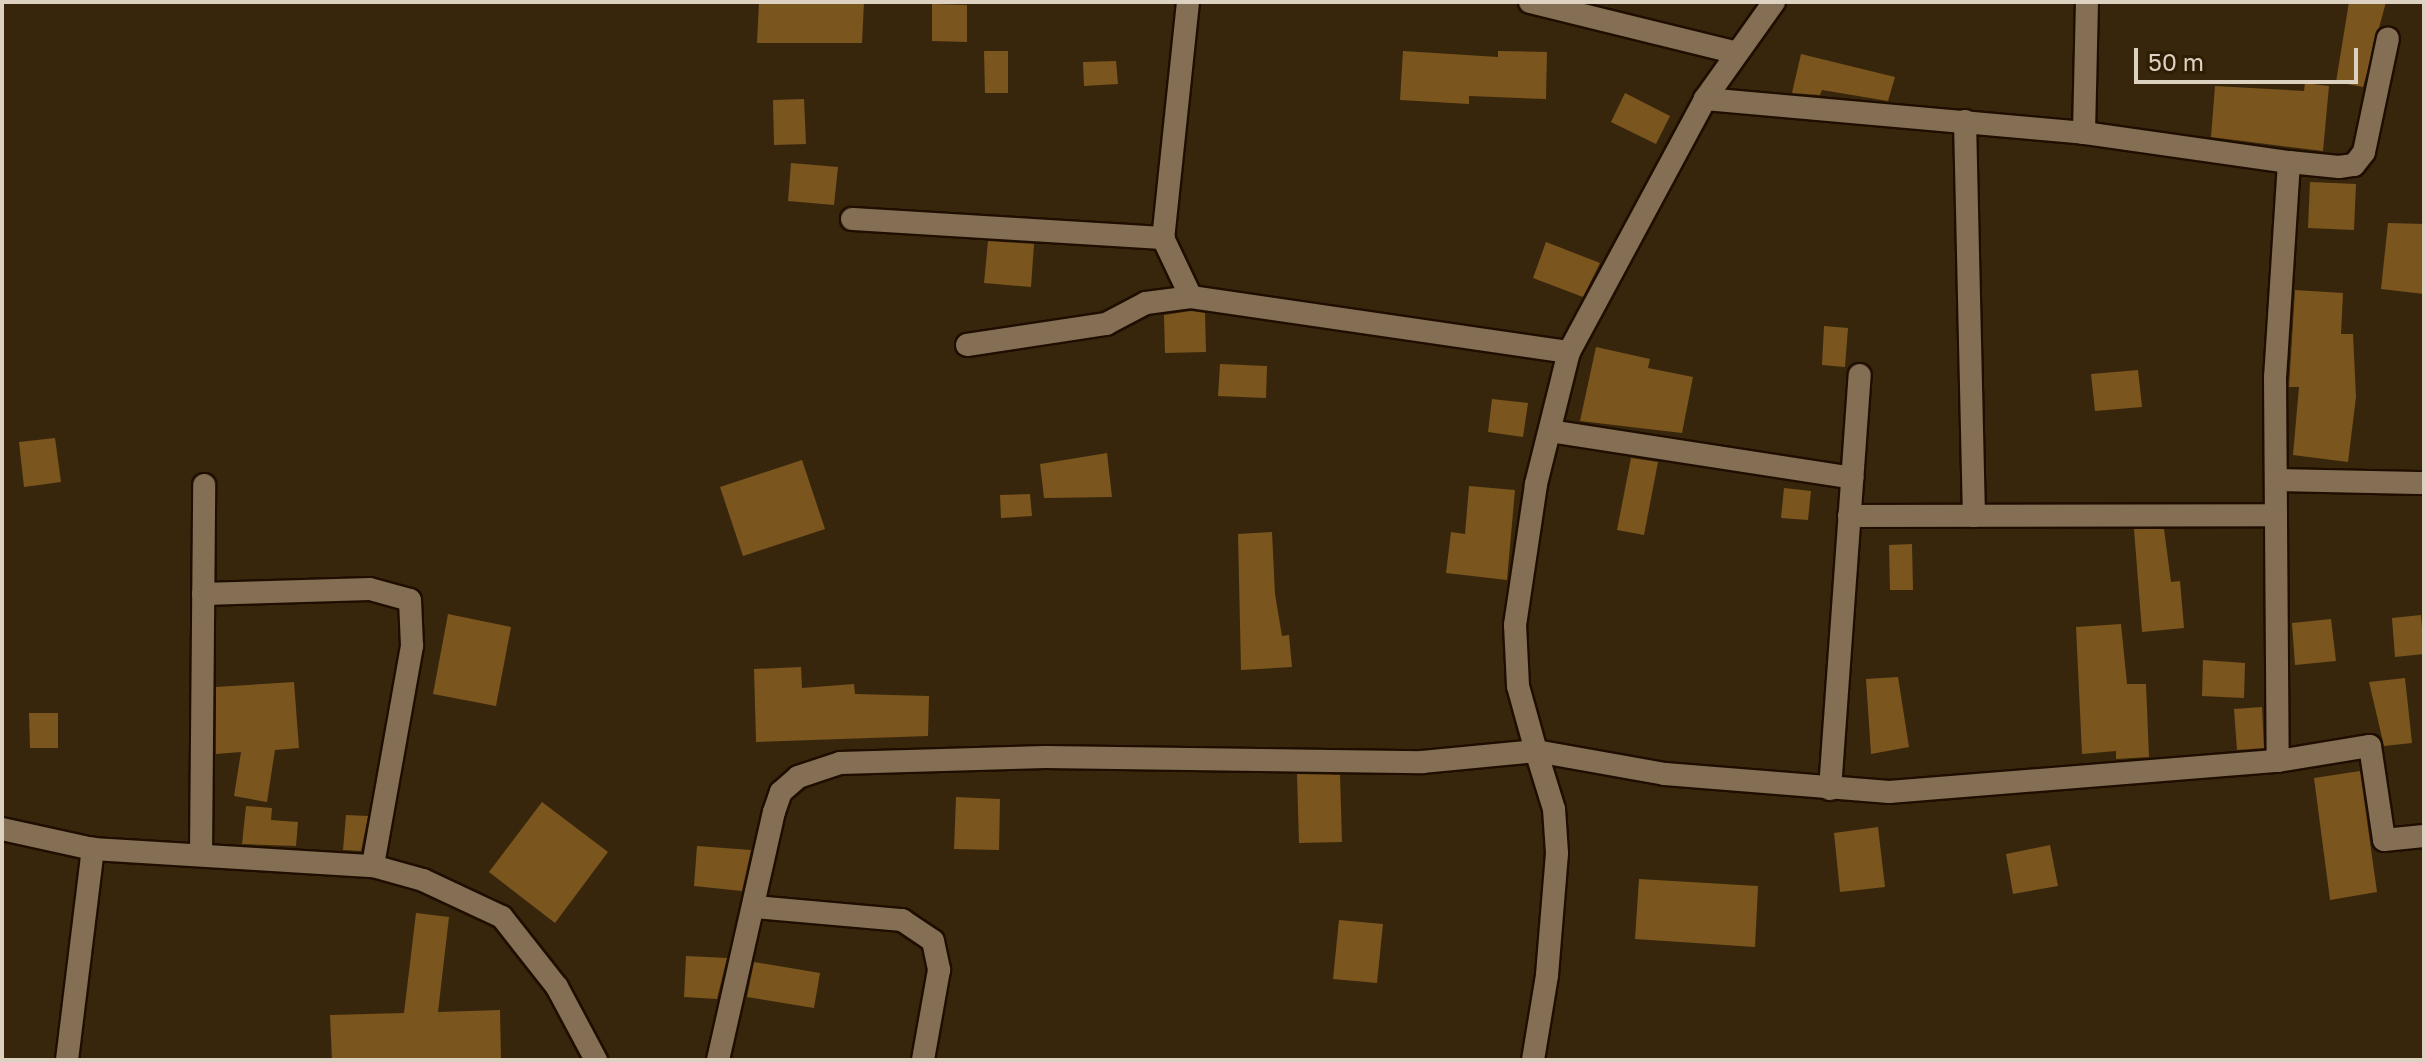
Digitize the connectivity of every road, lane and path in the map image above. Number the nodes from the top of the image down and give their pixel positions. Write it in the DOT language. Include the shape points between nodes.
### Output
graph roads {
  1 [pos="1188,2"];
  2 [pos="1530,2"];
  3 [pos="1774,2"];
  4 [pos="2087,2"];
  5 [pos="2388,38"];
  6 [pos="1734,52"];
  7 [pos="1705,99"];
  8 [pos="1965,121"];
  9 [pos="2084,133"];
  10 [pos="2289,162"];
  11 [pos="852,219"];
  12 [pos="1163,238"];
  13 [pos="1191,297"];
  14 [pos="967,345"];
  15 [pos="1569,352"];
  16 [pos="1860,375"];
  17 [pos="1550,431"];
  18 [pos="1852,478"];
  19 [pos="2276,480"];
  20 [pos="2424,483"];
  21 [pos="204,485"];
  22 [pos="2276,515"];
  23 [pos="1849,516"];
  24 [pos="1974,516"];
  25 [pos="203,594"];
  26 [pos="1536,751"];
  27 [pos="2278,761"];
  28 [pos="1830,789"];
  29 [pos="2,829"];
  30 [pos="2424,836"];
  31 [pos="93,849"];
  32 [pos="201,854"];
  33 [pos="373,866"];
  34 [pos="755,907"];
  35 [pos="67,1060"];
  36 [pos="596,1060"];
  37 [pos="718,1060"];
  38 [pos="923,1060"];
  39 [pos="1533,1060"];
  1 -- 12 [label="street"];
  2 -- 6 [label="street"];
  3 -- 6 [label="street"];
  4 -- 9 [label="street"];
  5 -- 10 [label="street" via="2364,152 2354,165"];
  6 -- 7 [label="street"];
  7 -- 8 [label="street" via="1837,115"];
  7 -- 15 [label="street"];
  8 -- 9 [label="street"];
  8 -- 24 [label="street"];
  9 -- 10 [label="street"];
  10 -- 19 [label="street" via="2278,300"];
  11 -- 12 [label="street"];
  12 -- 13 [label="street"];
  13 -- 14 [label="street" via="1146,303 1106,324"];
  13 -- 15 [label="street"];
  15 -- 17 [label="street"];
  16 -- 18 [label="street"];
  17 -- 18 [label="street"];
  17 -- 26 [label="street" via="1536,484 1515,625 1518,686"];
  18 -- 23 [label="street"];
  19 -- 20 [label="street"];
  19 -- 22 [label="street"];
  21 -- 25 [label="street"];
  22 -- 24 [label="street"];
  22 -- 27 [label="street"];
  23 -- 24 [label="street"];
  23 -- 28 [label="street"];
  25 -- 32 [label="street"];
  25 -- 33 [label="street" via="370,589 410,600 412,646"];
  26 -- 28 [label="street" via="1665,774"];
  26 -- 34 [label="street" via="1422,762 1045,757 840,763 798,777 781,792"];
  26 -- 39 [label="street" via="1554,809 1557,853 1547,975"];
  27 -- 28 [label="street" via="1889,792"];
  27 -- 30 [label="street" via="2370,746 2384,840"];
  29 -- 31 [label="street"];
  31 -- 32 [label="street"];
  31 -- 35 [label="street"];
  32 -- 33 [label="street"];
  33 -- 36 [label="street" via="463,895 502,917 557,987"];
  34 -- 37 [label="street"];
  34 -- 38 [label="street" via="902,920 933,941 939,970"];
}
